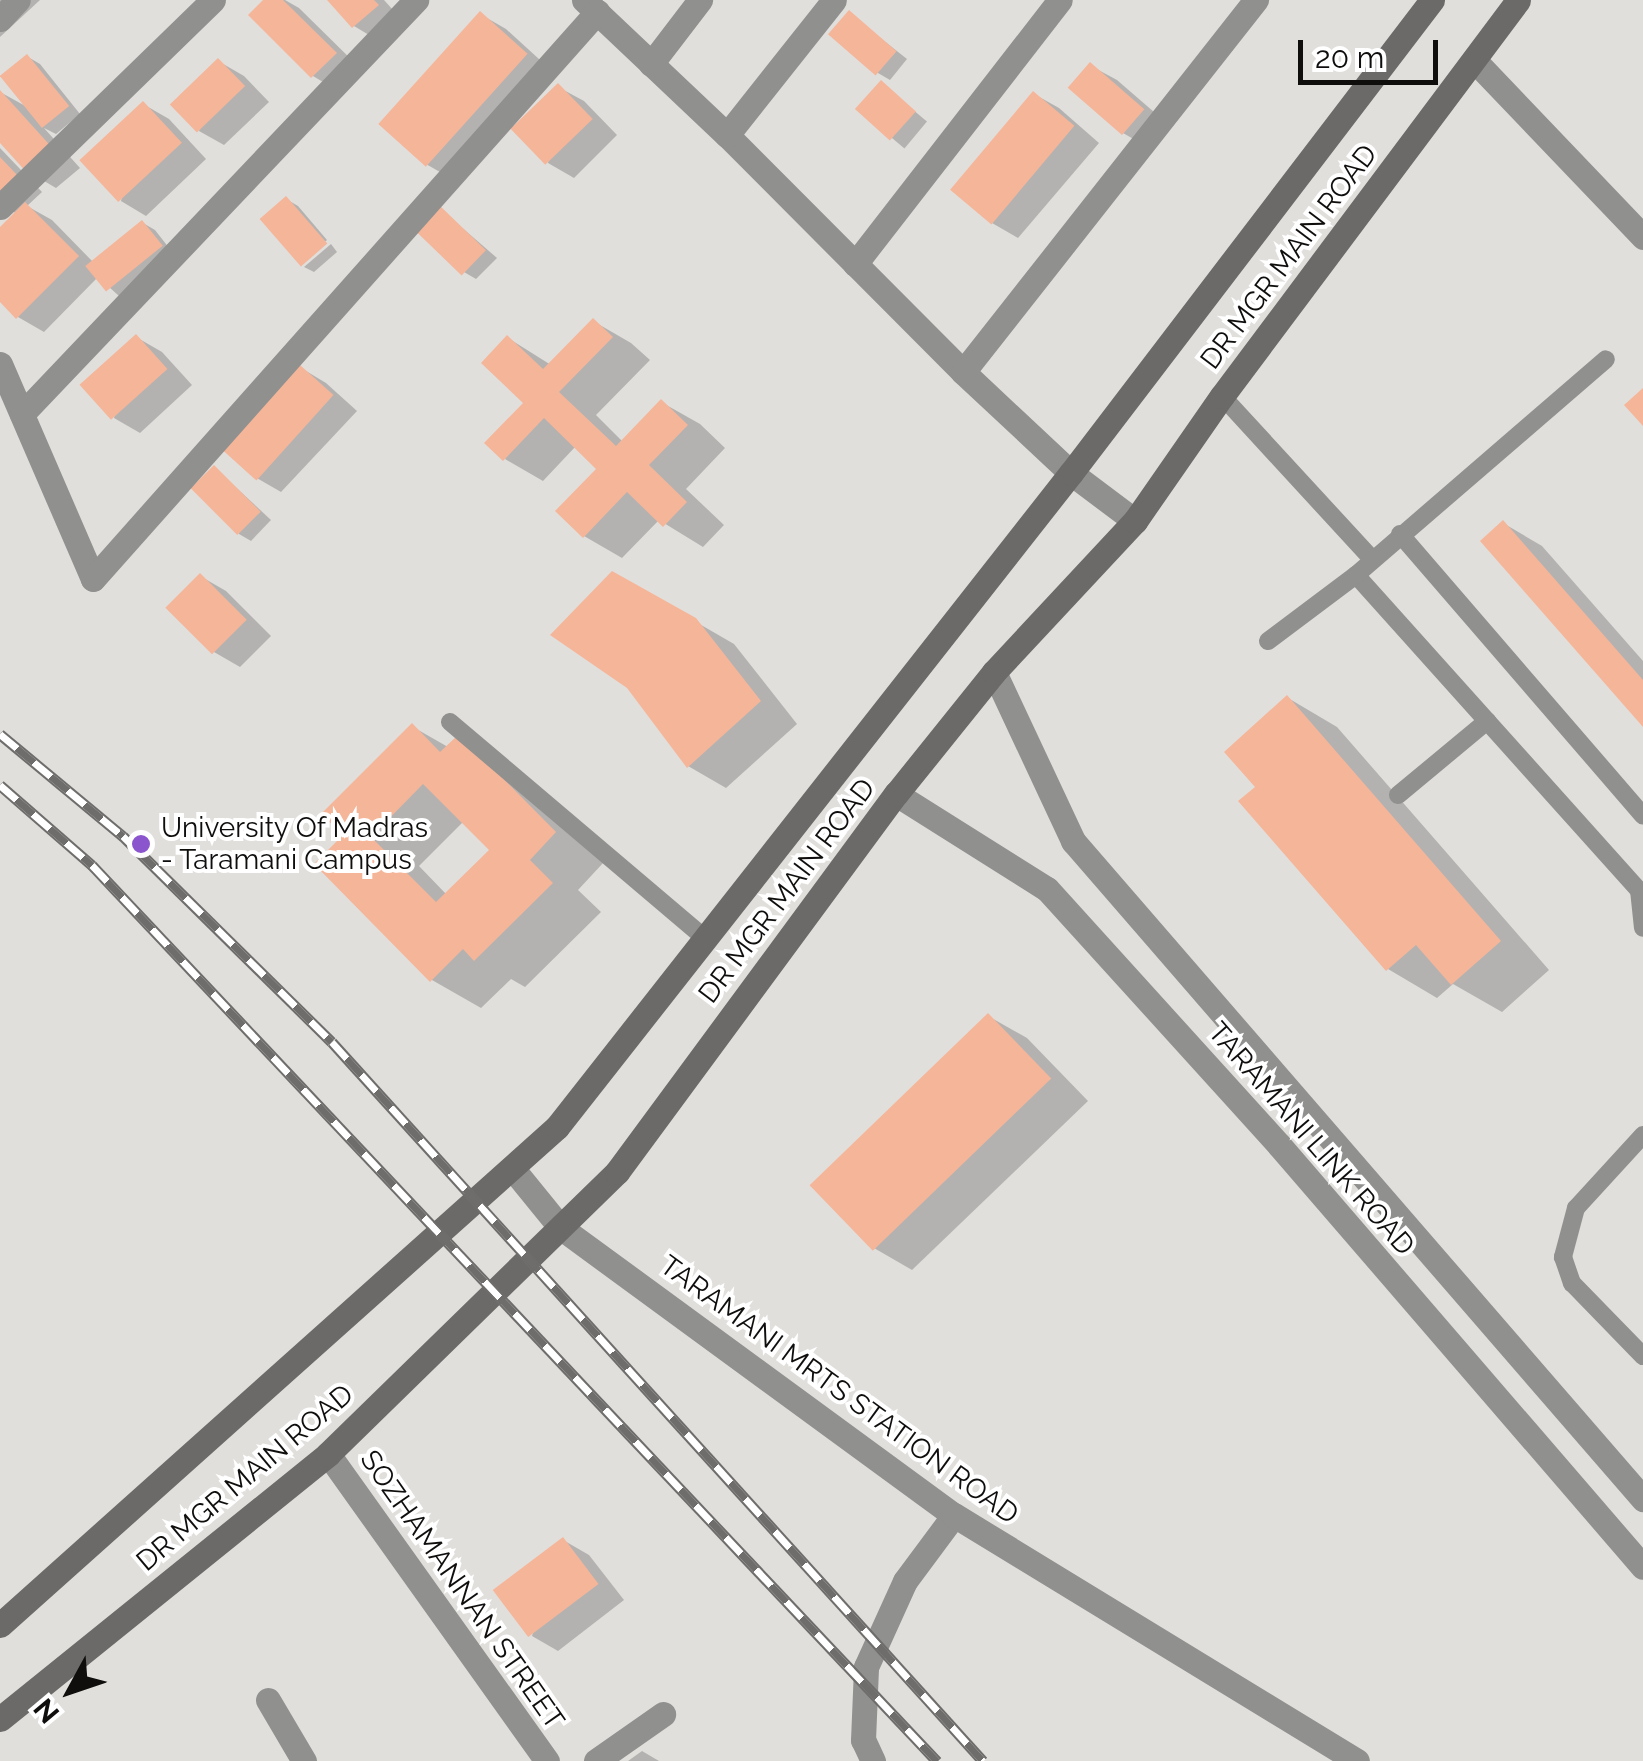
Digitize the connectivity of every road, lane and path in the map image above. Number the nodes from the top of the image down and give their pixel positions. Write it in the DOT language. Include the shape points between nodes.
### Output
graph roads {
  1 [pos="18,0"];
  2 [pos="213,0"];
  3 [pos="416,0"];
  4 [pos="700,0"];
  5 [pos="834,0"];
  6 [pos="1060,0"];
  7 [pos="1256,0"];
  8 [pos="1432,0"];
  9 [pos="1518,0"];
  10 [pos="590,6"];
  11 [pos="0,19"];
  12 [pos="1474,60"];
  13 [pos="650,64"];
  14 [pos="728,135"];
  15 [pos="0,207"];
  16 [pos="1643,237"];
  17 [pos="855,264"];
  18 [pos="1606,359"];
  19 [pos="0,364"];
  20 [pos="964,372"];
  21 [pos="1222,396"];
  22 [pos="22,414"];
  23 [pos="1071,472"];
  24 [pos="1135,521"];
  25 [pos="1400,534"];
  26 [pos="1371,558"];
  27 [pos="1356,574"];
  28 [pos="1268,640"];
  29 [pos="994,672"];
  30 [pos="1487,721"];
  31 [pos="450,722"];
  32 [pos="896,794"];
  33 [pos="1398,795"];
  34 [pos="1643,816"];
  35 [pos="1643,928"];
  36 [pos="706,938"];
  37 [pos="1643,1134"];
  38 [pos="512,1168"];
  39 [pos="560,1227"];
  40 [pos="1643,1356"];
  41 [pos="328,1454"];
  42 [pos="1643,1499"];
  43 [pos="954,1515"];
  44 [pos="1643,1567"];
  45 [pos="0,1625"];
  46 [pos="268,1700"];
  47 [pos="662,1714"];
  48 [pos="0,1719"];
  49 [pos="304,1761"];
  50 [pos="547,1761"];
  51 [pos="596,1761"];
  52 [pos="874,1761"];
  53 [pos="1357,1761"];
  1 -- 11 [label="street"];
  2 -- 15 [label="street"];
  3 -- 22 [label="street"];
  4 -- 13 [label="street"];
  5 -- 14 [label="street"];
  6 -- 17 [label="street"];
  7 -- 20 [label="street"];
  8 -- 23 [label="main road, DR MGR MAIN ROAD"];
  9 -- 12 [label="main road, DR MGR MAIN ROAD"];
  10 -- 13 [label="street"];
  10 -- 22 [label="street" via="93,579"];
  12 -- 16 [label="street"];
  12 -- 21 [label="main road, DR MGR MAIN ROAD"];
  13 -- 14 [label="street"];
  14 -- 17 [label="street"];
  17 -- 20 [label="street"];
  18 -- 25 [label="lane"];
  19 -- 22 [label="street"];
  20 -- 23 [label="street"];
  21 -- 24 [label="main road, DR MGR MAIN ROAD"];
  21 -- 26 [label="lane"];
  23 -- 24 [label="street"];
  23 -- 36 [label="main road, DR MGR MAIN ROAD"];
  24 -- 29 [label="main road, DR MGR MAIN ROAD"];
  25 -- 26 [label="lane"];
  25 -- 34 [label="lane"];
  26 -- 27 [label="lane"];
  27 -- 28 [label="lane"];
  27 -- 30 [label="lane"];
  29 -- 32 [label="main road, DR MGR MAIN ROAD"];
  29 -- 42 [label="street, TARAMANI LINK ROAD" via="1074,841"];
  30 -- 33 [label="lane"];
  30 -- 35 [label="lane" via="1639,890"];
  31 -- 36 [label="lane"];
  32 -- 39 [label="main road, DR MGR MAIN ROAD" via="617,1172"];
  32 -- 44 [label="street, TARAMANI LINK ROAD" via="1047,889 1279,1145"];
  36 -- 38 [label="main road, DR MGR MAIN ROAD" via="557,1127"];
  37 -- 40 [label="lane" via="1576,1208 1563,1257 1572,1284"];
  38 -- 39 [label="street, TARAMANI MRTS STATION ROAD"];
  38 -- 45 [label="main road, DR MGR MAIN ROAD"];
  39 -- 41 [label="main road, DR MGR MAIN ROAD"];
  39 -- 43 [label="street, TARAMANI MRTS STATION ROAD"];
  41 -- 48 [label="main road, DR MGR MAIN ROAD"];
  41 -- 50 [label="street, SOZHAMANNAN STREET"];
  43 -- 52 [label="street" via="904,1581 866,1667 864,1740"];
  43 -- 53 [label="street, TARAMANI MRTS STATION ROAD"];
  46 -- 49 [label="street"];
  47 -- 51 [label="street"];
}
